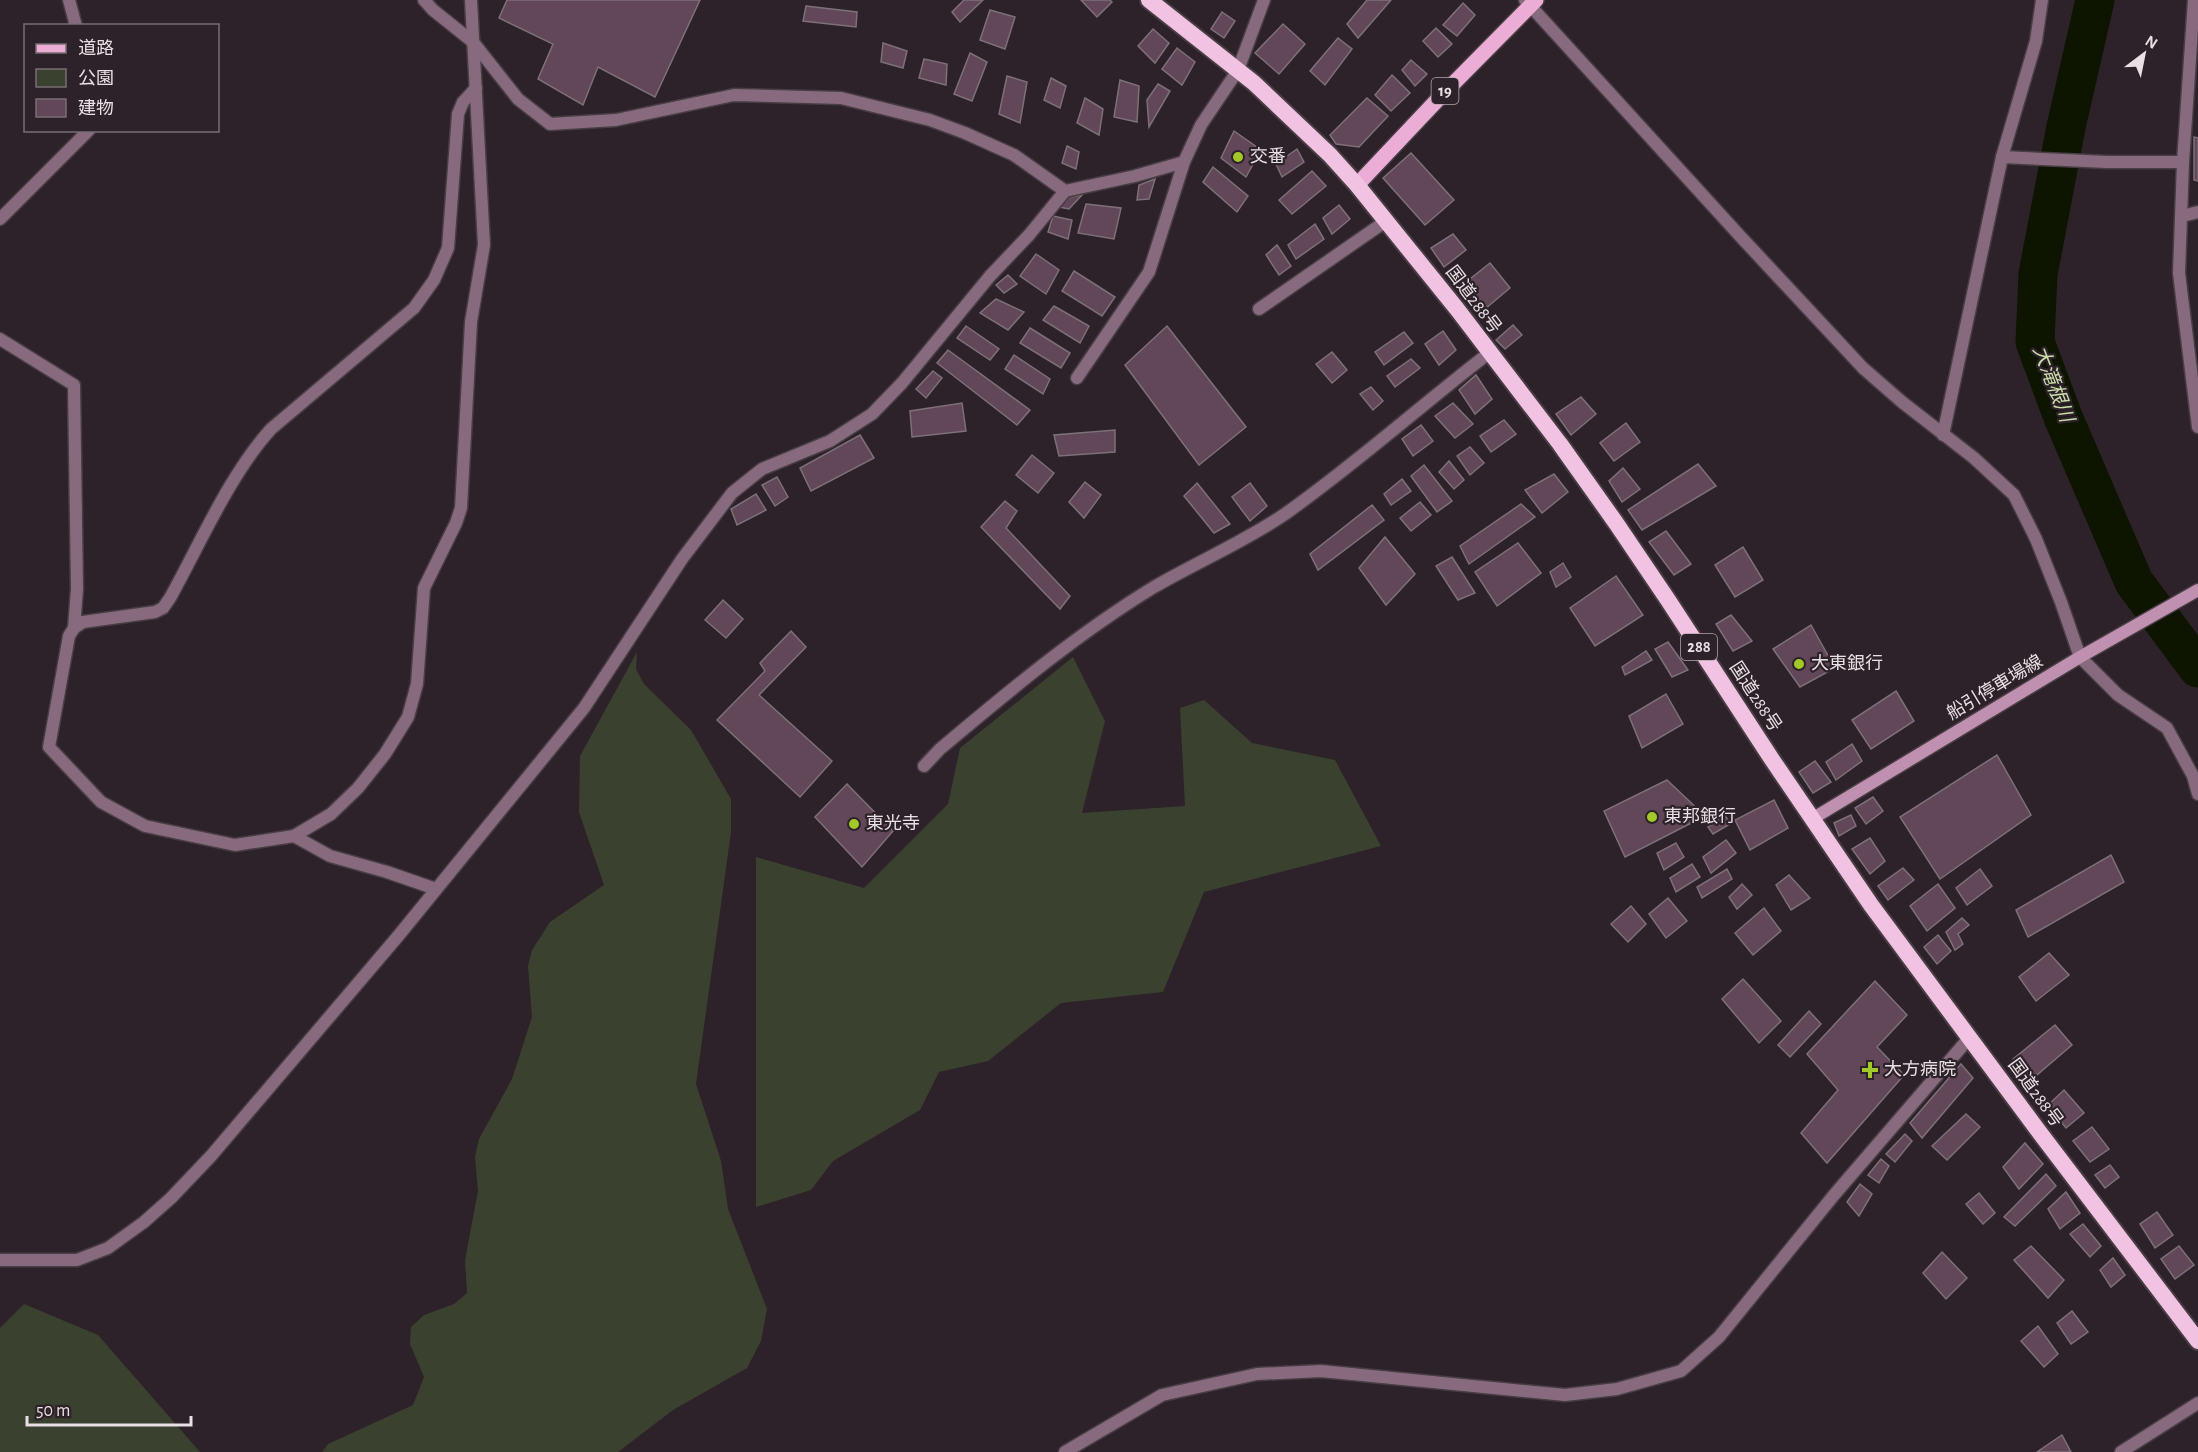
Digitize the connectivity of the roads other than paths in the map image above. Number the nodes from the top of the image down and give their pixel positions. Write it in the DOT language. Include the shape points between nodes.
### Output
graph roads {
  1 [pos="69,0"];
  2 [pos="424,0"];
  3 [pos="471,0"];
  4 [pos="1149,0"];
  5 [pos="1264,0"];
  6 [pos="2042,0"];
  7 [pos="2194,0"];
  8 [pos="1530,2"];
  9 [pos="75,24"];
  10 [pos="473,42"];
  11 [pos="1238,70"];
  12 [pos="476,88"];
  13 [pos="87,132"];
  14 [pos="2002,157"];
  15 [pos="1184,162"];
  16 [pos="2183,162"];
  17 [pos="1357,185"];
  18 [pos="1065,191"];
  19 [pos="2198,212"];
  20 [pos="2182,216"];
  21 [pos="0,219"];
  22 [pos="1386,221"];
  23 [pos="1259,309"];
  24 [pos="0,339"];
  25 [pos="1489,353"];
  26 [pos="1077,378"];
  27 [pos="2198,427"];
  28 [pos="1943,435"];
  29 [pos="2198,590"];
  30 [pos="74,628"];
  31 [pos="2080,657"];
  32 [pos="924,765"];
  33 [pos="2198,794"];
  34 [pos="1812,819"];
  35 [pos="294,836"];
  36 [pos="436,889"];
  37 [pos="1970,1038"];
  38 [pos="0,1260"];
  39 [pos="2198,1341"];
  40 [pos="2198,1403"];
  41 [pos="1065,1452"];
  42 [pos="2121,1452"];
  1 -- 9 [label="street"];
  2 -- 10 [label="street"];
  3 -- 10 [label="street"];
  4 -- 11 [label="highway, 国道288号 / 288"];
  5 -- 11 [label="street"];
  6 -- 14 [label="street" via="2036,41"];
  7 -- 16 [label="street"];
  8 -- 17 [label="main road, 19"];
  8 -- 28 [label="street" via="1863,368"];
  10 -- 12 [label="street"];
  10 -- 18 [label="street" via="518,99 550,124 616,120 734,95 841,98 930,120 964,133 1014,155"];
  11 -- 15 [label="street" via="1201,125"];
  11 -- 17 [label="highway, 国道288号 / 288" via="1290,115"];
  12 -- 30 [label="street" via="458,114 448,248 429,288 414,308 260,441 163,608 83,622"];
  12 -- 35 [label="street" via="484,245 471,322 461,508 424,588 417,684 408,717 358,788 331,814"];
  13 -- 21 [label="street"];
  14 -- 16 [label="street"];
  14 -- 28 [label="street"];
  15 -- 18 [label="street"];
  15 -- 26 [label="street" via="1149,272"];
  16 -- 20 [label="street"];
  17 -- 22 [label="highway, 国道288号 / 288"];
  18 -- 36 [label="street" via="872,414 830,441 762,469 732,493 682,559 584,708"];
  19 -- 20 [label="street"];
  20 -- 27 [label="street" via="2179,273"];
  22 -- 23 [label="street"];
  22 -- 25 [label="highway, 国道288号 / 288"];
  24 -- 30 [label="street" via="74,385"];
  25 -- 32 [label="street" via="1283,515 1154,588 1050,658"];
  25 -- 34 [label="highway, 国道288号 / 288" via="1616,523"];
  28 -- 31 [label="street" via="2014,495 2040,549"];
  29 -- 31 [label="main road, 船引停車場線"];
  30 -- 35 [label="street" via="69,636 49,747 101,802 145,826 235,845"];
  31 -- 33 [label="street" via="2118,695 2167,728 2193,776"];
  31 -- 34 [label="main road, 船引停車場線"];
  34 -- 37 [label="highway, 国道288号 / 288"];
  35 -- 36 [label="street" via="330,856"];
  36 -- 38 [label="street" via="211,1156 144,1222 108,1248 77,1260"];
  37 -- 39 [label="highway, 国道288号 / 288"];
  37 -- 41 [label="street" via="1719,1337 1681,1371 1617,1389 1565,1395 1321,1371 1257,1374 1162,1395"];
  40 -- 42 [label="street"];
}
